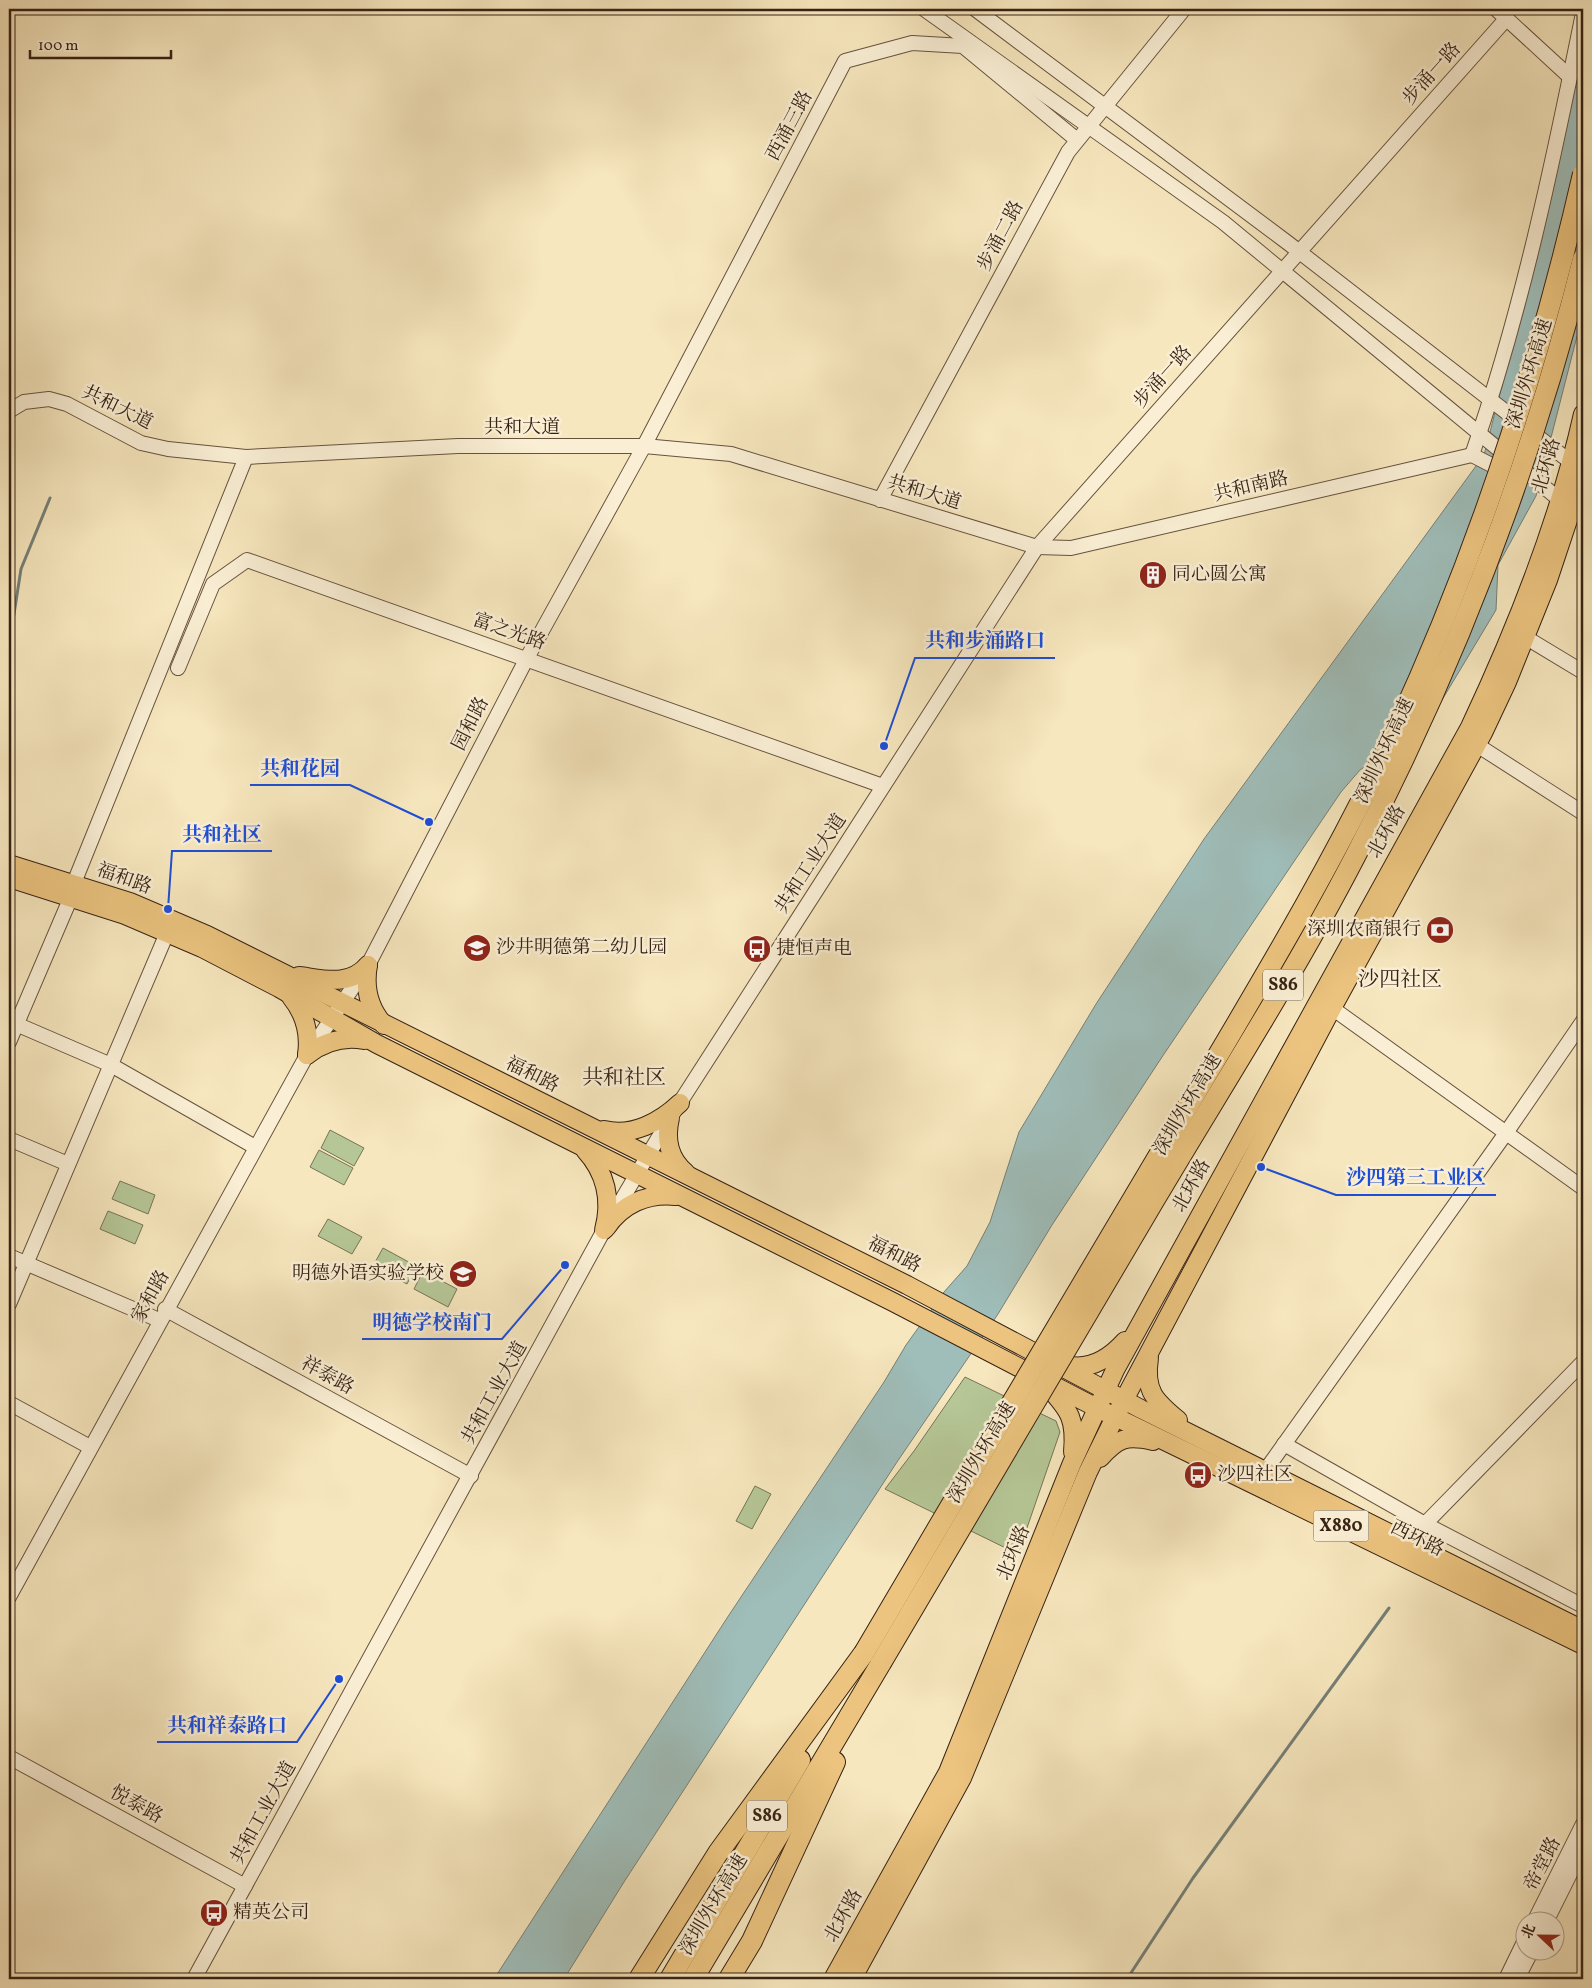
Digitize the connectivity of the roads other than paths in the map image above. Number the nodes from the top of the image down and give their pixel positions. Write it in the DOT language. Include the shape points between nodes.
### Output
graph roads {
  1 [pos="924,9"];
  2 [pos="975,9"];
  3 [pos="1184,9"];
  4 [pos="1496,9"];
  5 [pos="1583,13"];
  6 [pos="1507,18"];
  7 [pos="1570,77"];
  8 [pos="1105,105"];
  9 [pos="1087,126"];
  10 [pos="1076,140"];
  11 [pos="1583,174"];
  12 [pos="1299,252"];
  13 [pos="1583,259"];
  14 [pos="1282,271"];
  15 [pos="1491,402"];
  16 [pos="9,412"];
  17 [pos="1583,414"];
  18 [pos="1481,435"];
  19 [pos="644,446"];
  20 [pos="1472,456"];
  21 [pos="246,457"];
  22 [pos="1575,466"];
  23 [pos="880,500"];
  24 [pos="1566,504"];
  25 [pos="1037,547"];
  26 [pos="1526,637"];
  27 [pos="527,658"];
  28 [pos="178,668"];
  29 [pos="1583,672"];
  30 [pos="1477,745"];
  31 [pos="883,786"];
  32 [pos="1583,813"];
  33 [pos="9,864"];
  34 [pos="9,878"];
  35 [pos="72,890"];
  36 [pos="167,933"];
  37 [pos="368,965"];
  38 [pos="287,983"];
  39 [pos="342,1003"];
  40 [pos="1332,1008"];
  41 [pos="331,1019"];
  42 [pos="1583,1021"];
  43 [pos="16,1024"];
  44 [pos="386,1026"];
  45 [pos="9,1042"];
  46 [pos="377,1044"];
  47 [pos="307,1055"];
  48 [pos="111,1065"];
  49 [pos="675,1110"];
  50 [pos="586,1126"];
  51 [pos="1506,1133"];
  52 [pos="9,1138"];
  53 [pos="577,1144"];
  54 [pos="255,1147"];
  55 [pos="648,1156"];
  56 [pos="68,1164"];
  57 [pos="637,1174"];
  58 [pos="694,1179"];
  59 [pos="1583,1188"];
  60 [pos="684,1198"];
  61 [pos="604,1230"];
  62 [pos="9,1256"];
  63 [pos="26,1263"];
  64 [pos="9,1304"];
  65 [pos="162,1315"];
  66 [pos="1142,1319"];
  67 [pos="1150,1349"];
  68 [pos="1051,1361"];
  69 [pos="1583,1362"];
  70 [pos="1040,1379"];
  71 [pos="1105,1391"];
  72 [pos="1124,1400"];
  73 [pos="9,1403"];
  74 [pos="1097,1408"];
  75 [pos="1115,1416"];
  76 [pos="1197,1437"];
  77 [pos="1284,1444"];
  78 [pos="1175,1445"];
  79 [pos="90,1447"];
  80 [pos="1072,1463"];
  81 [pos="1265,1471"];
  82 [pos="1088,1472"];
  83 [pos="471,1476"];
  84 [pos="1425,1524"];
  85 [pos="1410,1544"];
  86 [pos="9,1597"];
  87 [pos="1583,1606"];
  88 [pos="1583,1630"];
  89 [pos="1583,1645"];
  90 [pos="872,1658"];
  91 [pos="9,1757"];
  92 [pos="1583,1824"];
  93 [pos="1583,1848"];
  94 [pos="245,1886"];
  95 [pos="1540,1910"];
  96 [pos="1552,1910"];
  97 [pos="1515,1960"];
  98 [pos="1527,1960"];
  99 [pos="194,1979"];
  100 [pos="639,1979"];
  101 [pos="670,1979"];
  102 [pos="693,1979"];
  103 [pos="729,1979"];
  104 [pos="833,1979"];
  105 [pos="852,1979"];
  106 [pos="1506,1979"];
  107 [pos="1517,1979"];
  1 -- 9 [label="street"];
  2 -- 8 [label="street"];
  3 -- 8 [label="street, 步涌二路"];
  4 -- 6 [label="street"];
  5 -- 7 [label="street"];
  6 -- 7 [label="street"];
  6 -- 12 [label="street, 步涌一路"];
  7 -- 15 [label="street" via="1548,183"];
  8 -- 9 [label="street, 步涌二路"];
  8 -- 12 [label="street"];
  9 -- 10 [label="street, 步涌二路"];
  9 -- 14 [label="street" via="1223,222"];
  10 -- 19 [label="street, 西涌三路" via="963,46 912,43 845,61"];
  10 -- 23 [label="street, 步涌二路"];
  11 -- 90 [label="highway, 深圳外环高速 / S86, bridge" via="1540,345 1502,466 1443,622 1370,783 1288,939"];
  12 -- 14 [label="street, 步涌一路"];
  12 -- 15 [label="street"];
  13 -- 90 [label="highway, 深圳外环高速 / S86, bridge" via="1542,407 1504,519 1438,684 1384,801 1305,949"];
  14 -- 18 [label="street"];
  14 -- 25 [label="street, 步涌一路"];
  15 -- 18 [label="street"];
  15 -- 22 [label="street, bridge"];
  16 -- 21 [label="street, 共和大道" via="24,402 49,399 67,404 141,443"];
  17 -- 22 [label="main road, 北环路"];
  18 -- 20 [label="street"];
  18 -- 24 [label="street, bridge"];
  19 -- 21 [label="street, 共和大道" via="458,446"];
  19 -- 23 [label="street, 共和大道" via="731,454"];
  19 -- 27 [label="street, 园和路"];
  20 -- 24 [label="street, bridge"];
  20 -- 25 [label="street, 共和南路" via="1071,548"];
  21 -- 35 [label="street"];
  22 -- 24 [label="main road, 北环路"];
  23 -- 25 [label="street, 共和大道"];
  24 -- 26 [label="main road, 北环路"];
  24 -- 66 [label="main road, 北环路" via="1470,727"];
  25 -- 31 [label="street, 步涌一路"];
  26 -- 29 [label="street"];
  26 -- 30 [label="main road, 北环路"];
  27 -- 28 [label="street, 富之光路" via="246,560 213,584"];
  27 -- 31 [label="street, 富之光路"];
  27 -- 37 [label="street, 园和路"];
  30 -- 32 [label="street"];
  30 -- 40 [label="main road, 北环路"];
  31 -- 49 [label="street, 共和工业大道"];
  33 -- 35 [label="main road, 福和路"];
  34 -- 35 [label="main road, 福和路"];
  35 -- 36 [label="main road, 福和路"];
  35 -- 38 [label="main road, 福和路" via="174,921"];
  35 -- 43 [label="street"];
  36 -- 38 [label="main road, 福和路"];
  36 -- 48 [label="street"];
  37 -- 38 [label="main road" via="356,976 340,981"];
  37 -- 39 [label="street, 园和路"];
  37 -- 44 [label="main road" via="368,995 374,1012"];
  38 -- 39 [label="main road, 福和路"];
  38 -- 41 [label="main road, 福和路"];
  38 -- 47 [label="main road" via="303,1016 308,1035"];
  39 -- 41 [label="street, 园和路"];
  39 -- 44 [label="main road, 福和路"];
  40 -- 51 [label="street"];
  40 -- 67 [label="main road, 北环路"];
  41 -- 46 [label="main road, 福和路"];
  41 -- 47 [label="street, 家和路"];
  42 -- 51 [label="street"];
  43 -- 45 [label="street"];
  43 -- 48 [label="street"];
  44 -- 50 [label="main road, 福和路"];
  46 -- 47 [label="main road" via="340,1039"];
  46 -- 53 [label="main road, 福和路"];
  47 -- 54 [label="street, 家和路"];
  48 -- 54 [label="street"];
  48 -- 56 [label="street"];
  49 -- 50 [label="main road" via="635,1130 614,1133"];
  49 -- 55 [label="street, 共和工业大道"];
  49 -- 58 [label="main road" via="667,1134 670,1151 678,1165"];
  50 -- 55 [label="main road, 福和路"];
  51 -- 59 [label="street"];
  51 -- 77 [label="street"];
  52 -- 56 [label="street"];
  53 -- 57 [label="main road, 福和路"];
  53 -- 61 [label="main road" via="597,1165 605,1183 608,1202"];
  54 -- 65 [label="street, 家和路"];
  55 -- 57 [label="street, 共和工业大道"];
  55 -- 58 [label="main road, 福和路"];
  56 -- 63 [label="street"];
  57 -- 60 [label="main road, 福和路"];
  57 -- 61 [label="street, 共和工业大道"];
  58 -- 68 [label="main road, 福和路"];
  60 -- 61 [label="main road" via="666,1195 639,1200 622,1209"];
  60 -- 70 [label="main road, 福和路"];
  61 -- 83 [label="street, 共和工业大道"];
  62 -- 63 [label="street, 祥泰路"];
  63 -- 64 [label="street"];
  63 -- 65 [label="street, 祥泰路"];
  65 -- 79 [label="street, 家和路"];
  65 -- 83 [label="street, 祥泰路"];
  66 -- 68 [label="main road" via="1116,1350 1096,1363 1073,1368"];
  66 -- 71 [label="main road, 北环路"];
  67 -- 72 [label="main road, 北环路"];
  67 -- 76 [label="main road" via="1147,1378 1151,1392 1160,1405"];
  68 -- 71 [label="main road, 福和路"];
  69 -- 84 [label="street"];
  70 -- 74 [label="main road, 福和路"];
  70 -- 80 [label="main road" via="1072,1418"];
  71 -- 72 [label="main road, 福和路"];
  71 -- 74 [label="main road, 北环路"];
  72 -- 75 [label="main road, 北环路"];
  72 -- 76 [label="main road, 西环路 / X880"];
  73 -- 79 [label="street"];
  74 -- 75 [label="main road, 西环路 / X880"];
  74 -- 80 [label="main road, 北环路"];
  75 -- 78 [label="main road, 西环路 / X880"];
  75 -- 82 [label="main road, 北环路"];
  76 -- 81 [label="main road, 西环路 / X880"];
  77 -- 81 [label="street"];
  77 -- 84 [label="street"];
  78 -- 82 [label="main road" via="1137,1437 1122,1439 1110,1447"];
  78 -- 89 [label="main road, 西环路 / X880"];
  79 -- 86 [label="street, 家和路"];
  80 -- 104 [label="main road, 北环路" via="948,1772"];
  81 -- 85 [label="main road, 西环路 / X880"];
  82 -- 105 [label="main road, 北环路" via="962,1778"];
  83 -- 94 [label="street, 共和工业大道"];
  84 -- 85 [label="street"];
  84 -- 87 [label="street"];
  85 -- 88 [label="main road, 西环路 / X880"];
  90 -- 100 [label="highway" via="718,1853"];
  90 -- 101 [label="highway, 深圳外环高速 / S86"];
  90 -- 102 [label="highway, 深圳外环高速 / S86"];
  90 -- 103 [label="highway" via="752,1942"];
  91 -- 94 [label="street, 悦泰路"];
  92 -- 95 [label="street, 帝堂路"];
  93 -- 96 [label="street, 帝堂路"];
  94 -- 99 [label="street, 共和工业大道"];
  97 -- 106 [label="street"];
  98 -- 107 [label="street"];
}
